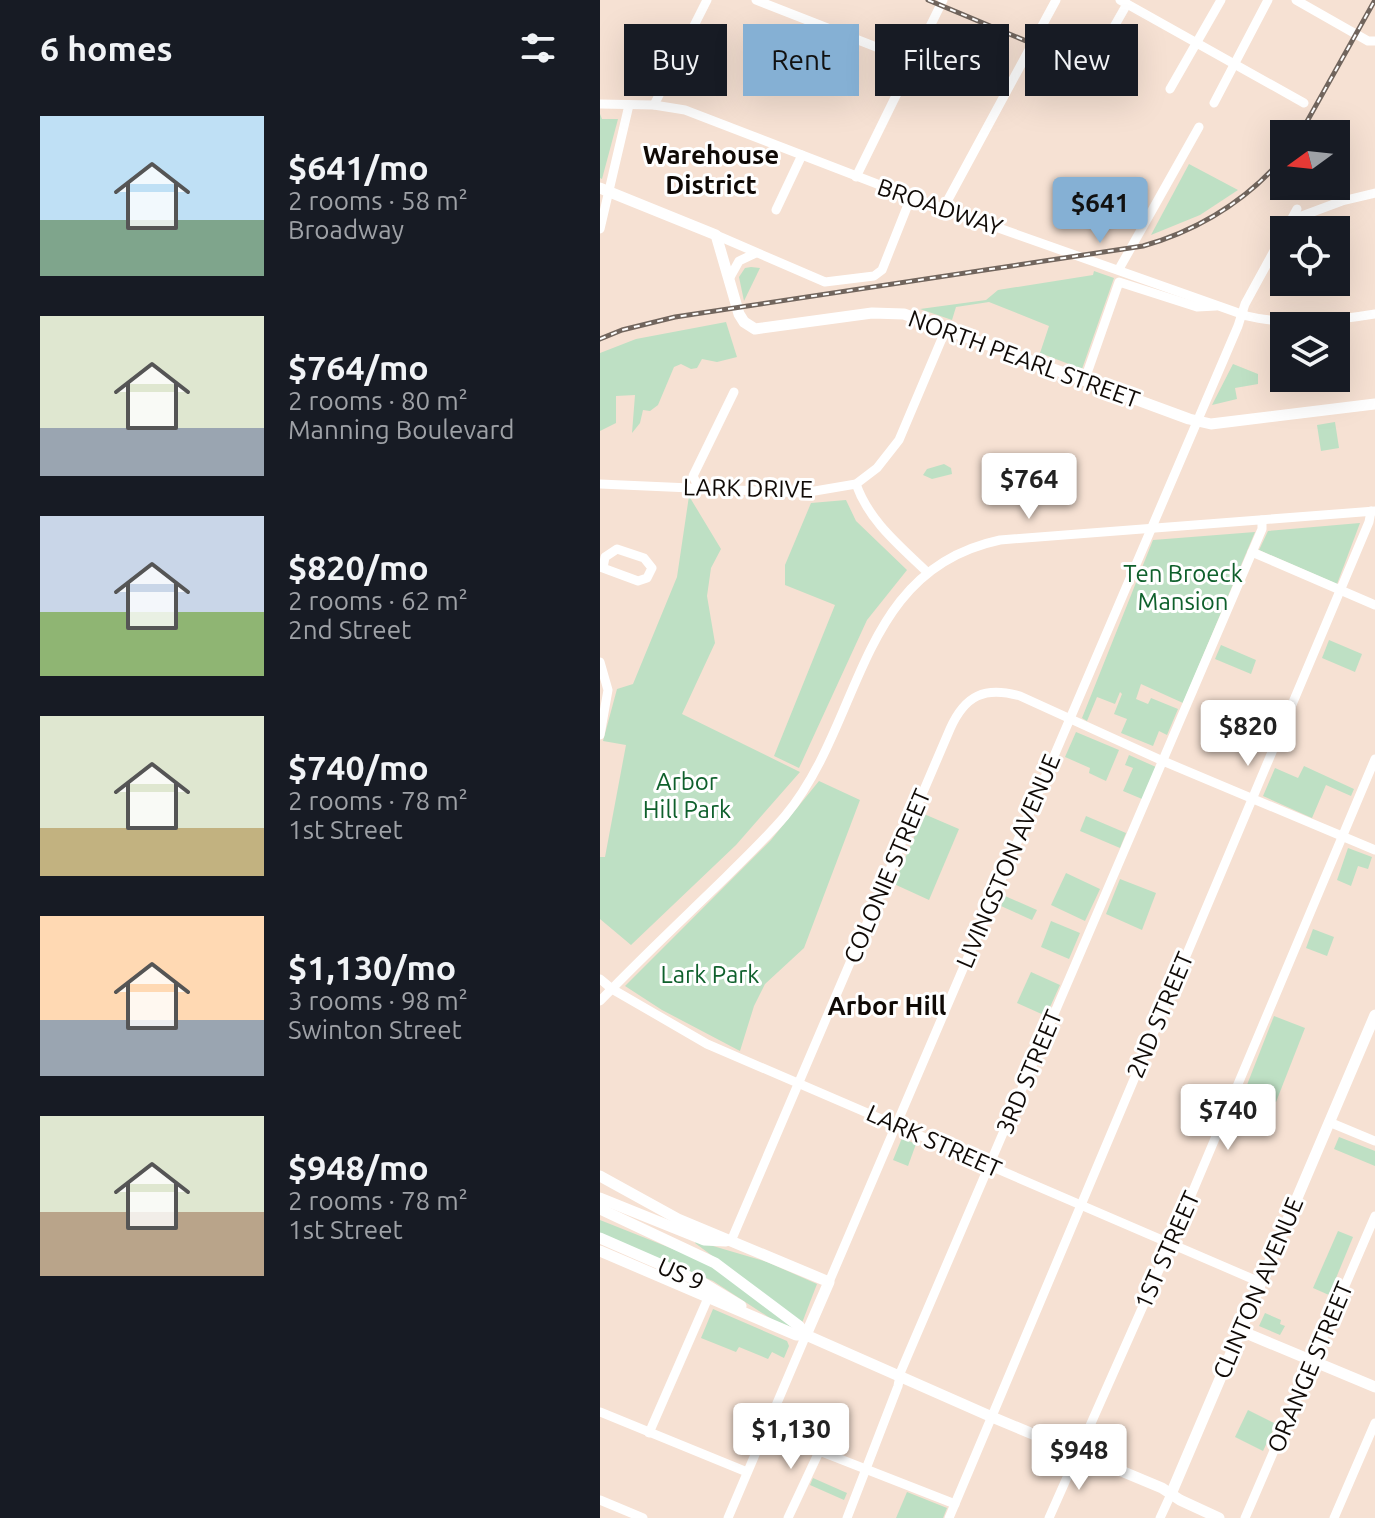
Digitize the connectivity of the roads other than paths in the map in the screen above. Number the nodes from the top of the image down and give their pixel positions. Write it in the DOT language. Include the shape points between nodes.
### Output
graph roads {
  1 [pos="707,0"];
  2 [pos="756,0"];
  3 [pos="943,0"];
  4 [pos="1056,0"];
  5 [pos="1221,0"];
  6 [pos="1268,0"];
  7 [pos="1296,0"];
  8 [pos="1123,2"];
  9 [pos="931,24"];
  10 [pos="1112,24"];
  11 [pos="1375,41"];
  12 [pos="1197,43"];
  13 [pos="875,47"];
  14 [pos="1235,65"];
  15 [pos="1170,89"];
  16 [pos="895,96"];
  17 [pos="1214,103"];
  18 [pos="1304,103"];
  19 [pos="600,104"];
  20 [pos="629,105"];
  21 [pos="654,105"];
  22 [pos="1199,127"];
  23 [pos="802,155"];
  24 [pos="856,177"];
  25 [pos="605,190"];
  26 [pos="1375,193"];
  27 [pos="911,197"];
  28 [pos="944,207"];
  29 [pos="1297,209"];
  30 [pos="776,210"];
  31 [pos="1293,216"];
  32 [pos="1301,216"];
  33 [pos="600,229"];
  34 [pos="716,235"];
  35 [pos="756,253"];
  36 [pos="1270,258"];
  37 [pos="1119,269"];
  38 [pos="729,279"];
  39 [pos="1220,305"];
  40 [pos="1241,313"];
  41 [pos="1375,314"];
  42 [pos="946,329"];
  43 [pos="1085,379"];
  44 [pos="734,392"];
  45 [pos="1375,404"];
  46 [pos="1196,421"];
  47 [pos="600,484"];
  48 [pos="856,484"];
  49 [pos="699,488"];
  50 [pos="1373,511"];
  51 [pos="1262,520"];
  52 [pos="1151,528"];
  53 [pos="1252,552"];
  54 [pos="601,568"];
  55 [pos="927,572"];
  56 [pos="1342,592"];
  57 [pos="1375,605"];
  58 [pos="600,662"];
  59 [pos="1068,719"];
  60 [pos="602,722"];
  61 [pos="600,735"];
  62 [pos="1375,759"];
  63 [pos="1163,761"];
  64 [pos="1253,798"];
  65 [pos="1343,836"];
  66 [pos="1375,850"];
  67 [pos="600,979"];
  68 [pos="612,989"];
  69 [pos="600,1001"];
  70 [pos="1375,1015"];
  71 [pos="799,1082"];
  72 [pos="1329,1122"];
  73 [pos="896,1124"];
  74 [pos="1375,1141"];
  75 [pos="989,1165"];
  76 [pos="600,1176"];
  77 [pos="600,1198"];
  78 [pos="1080,1205"];
  79 [pos="600,1209"];
  80 [pos="1375,1216"];
  81 [pos="600,1238"];
  82 [pos="731,1241"];
  83 [pos="1171,1243"];
  84 [pos="600,1251"];
  85 [pos="829,1282"];
  86 [pos="1262,1283"];
  87 [pos="708,1298"];
  88 [pos="758,1317"];
  89 [pos="1241,1331"];
  90 [pos="806,1335"];
  91 [pos="1313,1361"];
  92 [pos="900,1378"];
  93 [pos="1375,1387"];
  94 [pos="600,1412"];
  95 [pos="992,1417"];
  96 [pos="1375,1423"];
  97 [pos="649,1433"];
  98 [pos="1078,1453"];
  99 [pos="867,1469"];
  100 [pos="747,1472"];
  101 [pos="1171,1494"];
  102 [pos="600,1500"];
  103 [pos="955,1504"];
  104 [pos="643,1518"];
  105 [pos="728,1518"];
  106 [pos="788,1518"];
  107 [pos="847,1518"];
  108 [pos="949,1518"];
  109 [pos="1049,1518"];
  110 [pos="1160,1518"];
  111 [pos="1219,1518"];
  112 [pos="1245,1518"];
  113 [pos="1334,1518"];
  1 -- 21 [label="street"];
  2 -- 13 [label="street"];
  3 -- 9 [label="street"];
  4 -- 28 [label="street"];
  5 -- 12 [label="street"];
  6 -- 14 [label="street"];
  7 -- 11 [label="street"];
  8 -- 10 [label="street"];
  8 -- 12 [label="street"];
  12 -- 14 [label="street"];
  12 -- 15 [label="street"];
  14 -- 17 [label="street"];
  14 -- 18 [label="street"];
  16 -- 24 [label="street"];
  19 -- 20 [label="street, BROADWAY"];
  20 -- 21 [label="street, BROADWAY"];
  20 -- 25 [label="street"];
  21 -- 23 [label="street, BROADWAY" via="685,110"];
  22 -- 37 [label="street"];
  23 -- 24 [label="street, BROADWAY"];
  23 -- 30 [label="street"];
  24 -- 27 [label="street, BROADWAY"];
  25 -- 33 [label="street"];
  25 -- 34 [label="main road"];
  26 -- 32 [label="street"];
  27 -- 28 [label="street, BROADWAY"];
  27 -- 35 [label="street" via="877,275 825,282"];
  28 -- 37 [label="street, BROADWAY"];
  29 -- 31 [label="street, LIVINGSTON AVENUE"];
  34 -- 35 [label="street"];
  34 -- 38 [label="main road, NORTH PEARL STREET"];
  35 -- 38 [label="street" via="739,261"];
  36 -- 40 [label="street, LIVINGSTON AVENUE"];
  37 -- 39 [label="street, BROADWAY"];
  38 -- 42 [label="main road, NORTH PEARL STREET" via="742,320 757,329 881,313 913,316"];
  39 -- 40 [label="street, BROADWAY"];
  39 -- 43 [label="street" via="1197,307 1119,282"];
  40 -- 41 [label="street, BROADWAY" via="1292,321"];
  40 -- 46 [label="street, LIVINGSTON AVENUE"];
  42 -- 43 [label="main road, NORTH PEARL STREET"];
  42 -- 48 [label="street" via="899,440"];
  43 -- 46 [label="main road, NORTH PEARL STREET"];
  44 -- 49 [label="street" via="693,476"];
  45 -- 46 [label="main road, NORTH PEARL STREET" via="1221,425"];
  46 -- 52 [label="street, LIVINGSTON AVENUE"];
  47 -- 49 [label="street, LARK DRIVE"];
  48 -- 49 [label="street, LARK DRIVE" via="803,493"];
  48 -- 55 [label="street" via="866,509"];
  50 -- 51 [label="street"];
  50 -- 56 [label="street, 2ND STREET"];
  51 -- 52 [label="street"];
  51 -- 53 [label="street, 3RD STREET"];
  52 -- 55 [label="street" via="1000,540 975,545"];
  52 -- 59 [label="street, LIVINGSTON AVENUE"];
  53 -- 56 [label="street"];
  53 -- 63 [label="street, 3RD STREET"];
  54 -- 54 [label="street" via="638,581 652,568 644,558 617,549 605,557"];
  55 -- 68 [label="street" via="896,604 878,634 805,790 764,839"];
  56 -- 57 [label="street"];
  56 -- 64 [label="street, 2ND STREET"];
  58 -- 60 [label="street" via="608,690"];
  59 -- 63 [label="street"];
  59 -- 71 [label="street, COLONIE STREET" via="1000,690 972,699 957,714"];
  59 -- 73 [label="street, LIVINGSTON AVENUE"];
  60 -- 61 [label="street"];
  62 -- 65 [label="street, 1ST STREET"];
  63 -- 64 [label="street"];
  63 -- 75 [label="street, 3RD STREET"];
  64 -- 65 [label="street"];
  64 -- 78 [label="street, 2ND STREET"];
  65 -- 66 [label="street"];
  65 -- 83 [label="street, 1ST STREET"];
  67 -- 68 [label="street"];
  68 -- 69 [label="street"];
  68 -- 71 [label="street, LARK STREET" via="707,1044"];
  70 -- 72 [label="main road, CLINTON AVENUE"];
  71 -- 73 [label="street, LARK STREET"];
  71 -- 82 [label="street, COLONIE STREET"];
  72 -- 74 [label="street"];
  72 -- 86 [label="main road, CLINTON AVENUE"];
  73 -- 75 [label="street, LARK STREET"];
  73 -- 85 [label="street, LIVINGSTON AVENUE"];
  75 -- 78 [label="street, LARK STREET"];
  75 -- 92 [label="street, 3RD STREET"];
  76 -- 82 [label="main road"];
  77 -- 82 [label="main road" via="704,1240"];
  78 -- 83 [label="street, LARK STREET"];
  78 -- 95 [label="street, 2ND STREET"];
  79 -- 90 [label="main road, US 9" via="726,1270"];
  80 -- 91 [label="street, ORANGE STREET"];
  81 -- 88 [label="main road, US 9 / US 9" via="703,1283"];
  82 -- 85 [label="main road"];
  83 -- 86 [label="street, LARK STREET"];
  83 -- 98 [label="street, 1ST STREET"];
  84 -- 87 [label="main road"];
  85 -- 90 [label="main road, LIVINGSTON AVENUE"];
  86 -- 89 [label="main road, CLINTON AVENUE"];
  87 -- 88 [label="main road"];
  87 -- 97 [label="street"];
  88 -- 90 [label="main road, US 9"];
  89 -- 91 [label="main road"];
  89 -- 101 [label="main road, CLINTON AVENUE"];
  90 -- 92 [label="main road, US 9"];
  90 -- 100 [label="street, LIVINGSTON AVENUE"];
  91 -- 93 [label="main road"];
  91 -- 112 [label="street, ORANGE STREET"];
  92 -- 95 [label="main road, US 9"];
  92 -- 99 [label="street, 3RD STREET"];
  94 -- 97 [label="street"];
  95 -- 98 [label="main road, US 9"];
  95 -- 103 [label="street, 2ND STREET"];
  96 -- 113 [label="street"];
  97 -- 100 [label="street"];
  98 -- 101 [label="main road, US 9"];
  98 -- 109 [label="street, 1ST STREET"];
  99 -- 103 [label="street"];
  99 -- 106 [label="street" via="818,1454"];
  99 -- 107 [label="street, 3RD STREET"];
  100 -- 105 [label="street, LIVINGSTON AVENUE"];
  101 -- 110 [label="street, CLINTON AVENUE"];
  101 -- 111 [label="main road"];
  102 -- 104 [label="street"];
  103 -- 108 [label="street, 2ND STREET"];
}
